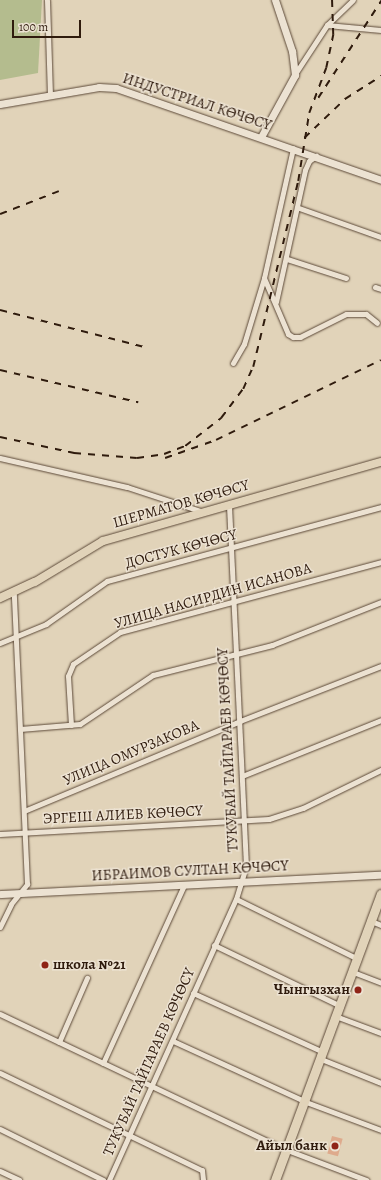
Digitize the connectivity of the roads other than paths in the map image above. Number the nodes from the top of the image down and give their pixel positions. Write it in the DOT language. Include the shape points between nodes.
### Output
graph roads {
  1 [pos="47,0"];
  2 [pos="275,0"];
  3 [pos="353,0"];
  4 [pos="327,25"];
  5 [pos="381,30"];
  6 [pos="295,75"];
  7 [pos="50,94"];
  8 [pos="0,104"];
  9 [pos="261,137"];
  10 [pos="293,148"];
  11 [pos="316,156"];
  12 [pos="381,180"];
  13 [pos="299,208"];
  14 [pos="381,238"];
  15 [pos="287,259"];
  16 [pos="264,278"];
  17 [pos="346,278"];
  18 [pos="375,287"];
  19 [pos="381,289"];
  20 [pos="276,302"];
  21 [pos="377,322"];
  22 [pos="233,363"];
  23 [pos="0,458"];
  24 [pos="381,462"];
  25 [pos="229,506"];
  26 [pos="381,507"];
  27 [pos="204,512"];
  28 [pos="231,548"];
  29 [pos="381,562"];
  30 [pos="14,594"];
  31 [pos="0,598"];
  32 [pos="233,601"];
  33 [pos="381,602"];
  34 [pos="15,639"];
  35 [pos="0,643"];
  36 [pos="235,654"];
  37 [pos="381,666"];
  38 [pos="381,720"];
  39 [pos="240,721"];
  40 [pos="71,725"];
  41 [pos="20,729"];
  42 [pos="381,770"];
  43 [pos="242,776"];
  44 [pos="24,811"];
  45 [pos="245,820"];
  46 [pos="24,832"];
  47 [pos="0,834"];
  48 [pos="381,875"];
  49 [pos="242,882"];
  50 [pos="184,885"];
  51 [pos="20,892"];
  52 [pos="0,894"];
  53 [pos="381,894"];
  54 [pos="236,899"];
  55 [pos="371,921"];
  56 [pos="381,925"];
  57 [pos="0,926"];
  58 [pos="214,945"];
  59 [pos="358,959"];
  60 [pos="353,972"];
  61 [pos="87,978"];
  62 [pos="381,982"];
  63 [pos="194,993"];
  64 [pos="341,1006"];
  65 [pos="0,1014"];
  66 [pos="338,1017"];
  67 [pos="381,1033"];
  68 [pos="174,1041"];
  69 [pos="59,1042"];
  70 [pos="322,1056"];
  71 [pos="103,1063"];
  72 [pos="0,1073"];
  73 [pos="381,1083"];
  74 [pos="152,1088"];
  75 [pos="306,1102"];
  76 [pos="0,1129"];
  77 [pos="381,1130"];
  78 [pos="129,1137"];
  79 [pos="287,1150"];
  80 [pos="0,1171"];
  81 [pos="19,1180"];
  82 [pos="103,1180"];
  83 [pos="109,1180"];
  84 [pos="203,1180"];
  85 [pos="275,1180"];
  86 [pos="366,1180"];
  1 -- 7 [label="street"];
  2 -- 6 [label="main road" via="288,37"];
  3 -- 4 [label="street"];
  4 -- 5 [label="street"];
  4 -- 6 [label="street"];
  6 -- 9 [label="main road"];
  7 -- 8 [label="main road, ИНДУСТРИАЛ КӨЧӨСҮ"];
  7 -- 9 [label="main road, ИНДУСТРИАЛ КӨЧӨСҮ" via="99,87 116,88"];
  9 -- 10 [label="main road, ИНДУСТРИАЛ КӨЧӨСҮ"];
  10 -- 11 [label="main road, ИНДУСТРИАЛ КӨЧӨСҮ"];
  10 -- 16 [label="street"];
  11 -- 12 [label="main road, ИНДУСТРИАЛ КӨЧӨСҮ"];
  11 -- 13 [label="street" via="309,161 305,170"];
  13 -- 14 [label="street"];
  13 -- 15 [label="street"];
  15 -- 17 [label="street"];
  15 -- 20 [label="street"];
  16 -- 20 [label="street"];
  16 -- 22 [label="street" via="244,344"];
  18 -- 19 [label="street"];
  20 -- 21 [label="street" via="288,334 293,337 300,337 346,314 366,314"];
  23 -- 27 [label="street" via="127,487"];
  24 -- 25 [label="main road, ШЕРМАТОВ КӨЧӨСҮ"];
  25 -- 27 [label="main road, ШЕРМАТОВ КӨЧӨСҮ"];
  25 -- 28 [label="street, ТУКУБАЙ ТАЙГАРАЕВ КӨЧӨСҮ"];
  26 -- 28 [label="street, ДОСТУК КӨЧӨСҮ"];
  27 -- 30 [label="main road, ШЕРМАТОВ КӨЧӨСҮ" via="103,541"];
  28 -- 32 [label="street, ТУКУБАЙ ТАЙГАРАЕВ КӨЧӨСҮ"];
  28 -- 34 [label="street, ДОСТУК КӨЧӨСҮ" via="107,581 46,624"];
  29 -- 32 [label="street, УЛИЦА НАСИРДИН ИСАНОВА"];
  30 -- 31 [label="main road, ШЕРМАТОВ КӨЧӨСҮ"];
  30 -- 34 [label="street"];
  32 -- 36 [label="street, ТУКУБАЙ ТАЙГАРАЕВ КӨЧӨСҮ"];
  32 -- 40 [label="street, УЛИЦА НАСИРДИН ИСАНОВА" via="120,632 72,664 68,676"];
  33 -- 36 [label="street" via="272,645"];
  34 -- 35 [label="street, ДОСТУК КӨЧӨСҮ"];
  34 -- 41 [label="street"];
  36 -- 39 [label="street, ТУКУБАЙ ТАЙГАРАЕВ КӨЧӨСҮ"];
  36 -- 40 [label="street" via="153,676 93,716"];
  37 -- 39 [label="street, УЛИЦА ОМУРЗАКОВА"];
  38 -- 43 [label="street"];
  39 -- 43 [label="street, ТУКУБАЙ ТАЙГАРАЕВ КӨЧӨСҮ"];
  39 -- 44 [label="street, УЛИЦА ОМУРЗАКОВА"];
  40 -- 41 [label="street"];
  41 -- 44 [label="street"];
  42 -- 45 [label="street, ЭРГЕШ АЛИЕВ КӨЧӨСҮ" via="303,808 269,819"];
  43 -- 45 [label="street, ТУКУБАЙ ТАЙГАРАЕВ КӨЧӨСҮ"];
  44 -- 46 [label="street"];
  45 -- 46 [label="street, ЭРГЕШ АЛИЕВ КӨЧӨСҮ"];
  45 -- 49 [label="street, ТУКУБАЙ ТАЙГАРАЕВ КӨЧӨСҮ" via="246,866"];
  46 -- 47 [label="street, ЭРГЕШ АЛИЕВ КӨЧӨСҮ"];
  46 -- 51 [label="street" via="27,884"];
  48 -- 49 [label="main road, ИБРАИМОВ СУЛТАН КӨЧӨСҮ"];
  49 -- 50 [label="main road, ИБРАИМОВ СУЛТАН КӨЧӨСҮ"];
  49 -- 54 [label="street, ТУКУБАЙ ТАЙГАРАЕВ КӨЧӨСҮ"];
  50 -- 51 [label="main road, ИБРАИМОВ СУЛТАН КӨЧӨСҮ"];
  50 -- 71 [label="street"];
  51 -- 52 [label="main road, ИБРАИМОВ СУЛТАН КӨЧӨСҮ"];
  51 -- 57 [label="street"];
  53 -- 55 [label="highway"];
  54 -- 58 [label="street, ТУКУБАЙ ТАЙГАРАЕВ КӨЧӨСҮ"];
  54 -- 59 [label="street"];
  55 -- 56 [label="street"];
  55 -- 59 [label="highway"];
  58 -- 63 [label="street, ТУКУБАЙ ТАЙГАРАЕВ КӨЧӨСҮ"];
  58 -- 64 [label="street"];
  59 -- 60 [label="highway"];
  60 -- 62 [label="street"];
  60 -- 64 [label="highway"];
  61 -- 69 [label="street"];
  63 -- 68 [label="street, ТУКУБАЙ ТАЙГАРАЕВ КӨЧӨСҮ"];
  63 -- 70 [label="street"];
  64 -- 66 [label="highway"];
  65 -- 69 [label="street"];
  66 -- 67 [label="street"];
  66 -- 70 [label="highway"];
  68 -- 74 [label="street, ТУКУБАЙ ТАЙГАРАЕВ КӨЧӨСҮ"];
  68 -- 75 [label="street"];
  69 -- 71 [label="street"];
  70 -- 73 [label="street"];
  70 -- 75 [label="highway"];
  71 -- 74 [label="street"];
  72 -- 78 [label="street"];
  74 -- 78 [label="street, ТУКУБАЙ ТАЙГАРАЕВ КӨЧӨСҮ"];
  74 -- 79 [label="street"];
  75 -- 77 [label="street"];
  75 -- 79 [label="highway"];
  76 -- 82 [label="street"];
  78 -- 83 [label="street, ТУКУБАЙ ТАЙГАРАЕВ КӨЧӨСҮ"];
  78 -- 84 [label="street" via="202,1170"];
  79 -- 85 [label="highway"];
  79 -- 86 [label="street"];
  80 -- 81 [label="street"];
}
